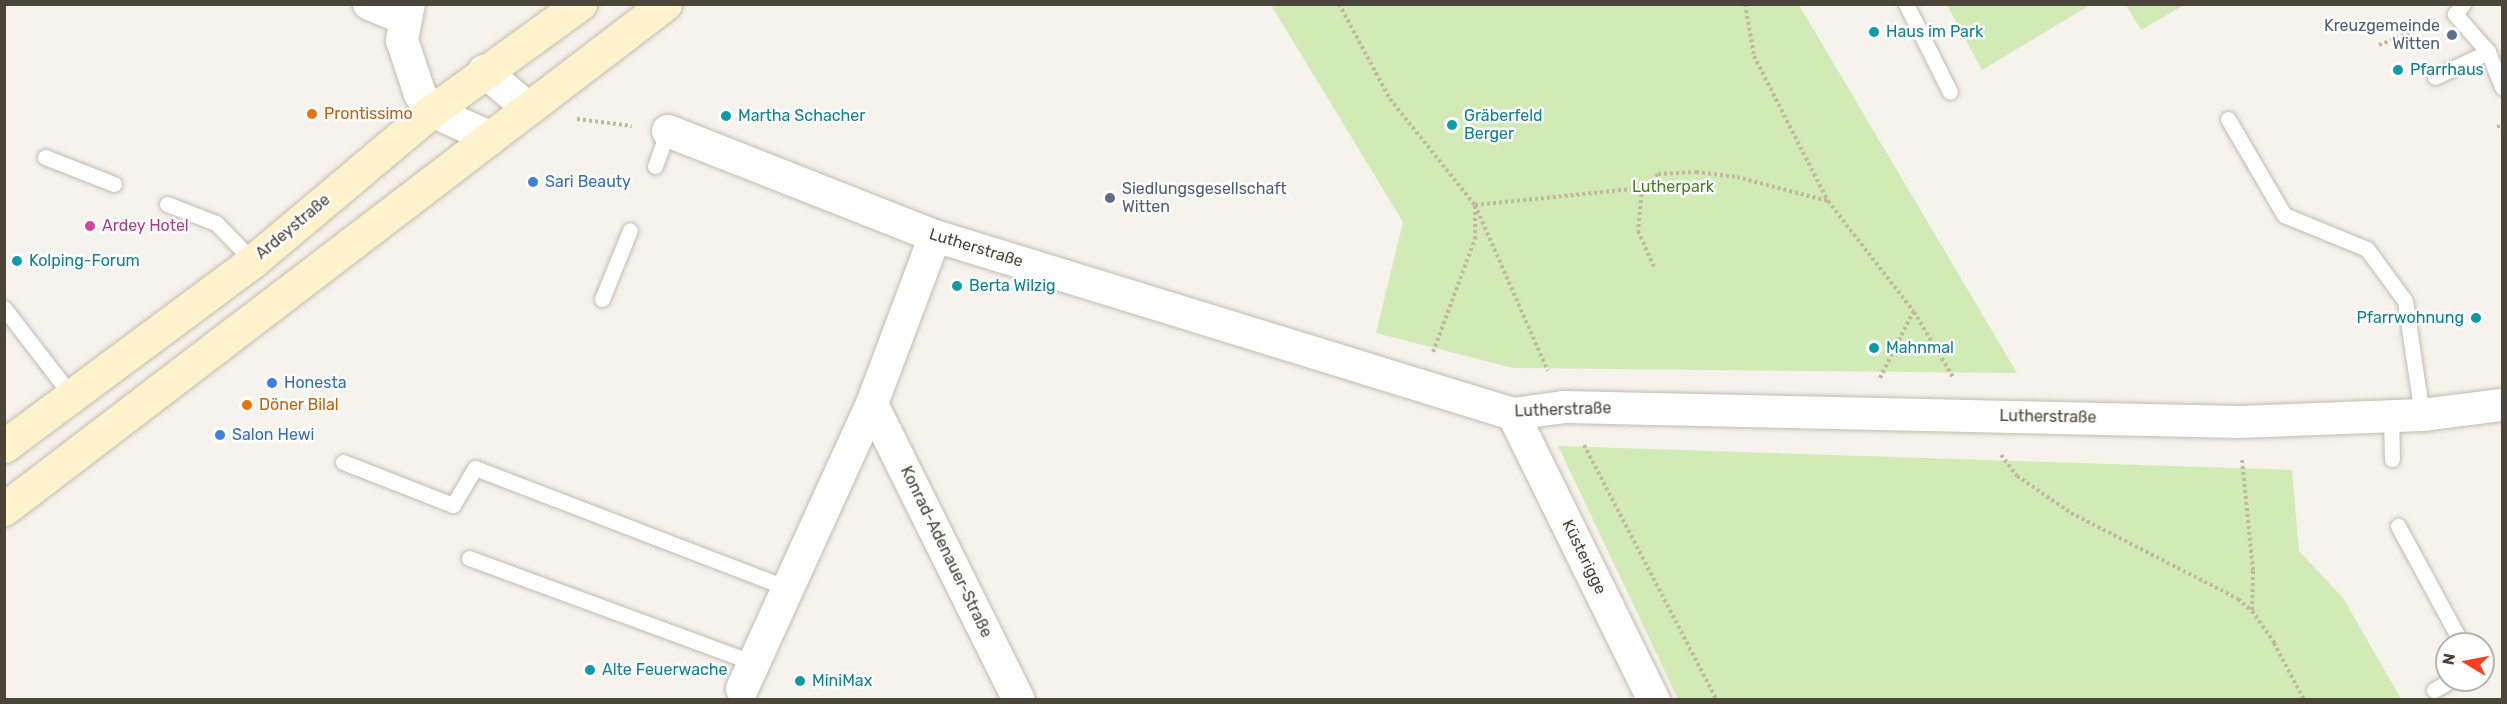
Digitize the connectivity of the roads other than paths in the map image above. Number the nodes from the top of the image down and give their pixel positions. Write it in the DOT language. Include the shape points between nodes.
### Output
graph roads {
  1 [pos="369,4"];
  2 [pos="580,4"];
  3 [pos="665,4"];
  4 [pos="1906,4"];
  5 [pos="2456,8"];
  6 [pos="406,11"];
  7 [pos="2488,52"];
  8 [pos="484,71"];
  9 [pos="2435,77"];
  10 [pos="2502,87"];
  11 [pos="1950,92"];
  12 [pos="529,109"];
  13 [pos="432,111"];
  14 [pos="2228,119"];
  15 [pos="668,131"];
  16 [pos="489,137"];
  17 [pos="45,157"];
  18 [pos="655,166"];
  19 [pos="114,184"];
  20 [pos="167,204"];
  21 [pos="630,230"];
  22 [pos="935,236"];
  23 [pos="253,261"];
  24 [pos="602,299"];
  25 [pos="4,308"];
  26 [pos="71,395"];
  27 [pos="872,404"];
  28 [pos="2502,405"];
  29 [pos="1514,414"];
  30 [pos="2421,415"];
  31 [pos="2391,416"];
  32 [pos="4,446"];
  33 [pos="2392,459"];
  34 [pos="342,462"];
  35 [pos="4,509"];
  36 [pos="2398,526"];
  37 [pos="470,558"];
  38 [pos="787,588"];
  39 [pos="2455,632"];
  40 [pos="745,684"];
  41 [pos="1019,699"];
  42 [pos="1654,699"];
  1 -- 6 [label="street"];
  2 -- 8 [label="main road, Ardeystraße"];
  3 -- 12 [label="main road"];
  4 -- 11 [label="lane"];
  5 -- 7 [label="lane"];
  6 -- 13 [label="street" via="406,59 420,94"];
  7 -- 9 [label="lane"];
  7 -- 10 [label="lane"];
  8 -- 12 [label="street"];
  8 -- 13 [label="main road, Ardeystraße"];
  12 -- 16 [label="main road"];
  13 -- 16 [label="street"];
  13 -- 23 [label="main road, Ardeystraße"];
  14 -- 30 [label="lane" via="2284,215 2367,249 2405,300"];
  15 -- 18 [label="lane"];
  15 -- 22 [label="street, Lutherstraße"];
  16 -- 35 [label="main road"];
  17 -- 19 [label="lane"];
  20 -- 23 [label="lane" via="216,223"];
  21 -- 24 [label="lane"];
  22 -- 27 [label="street"];
  22 -- 29 [label="street, Lutherstraße"];
  23 -- 26 [label="main road, Ardeystraße"];
  25 -- 26 [label="lane"];
  26 -- 32 [label="main road, Ardeystraße"];
  27 -- 38 [label="street"];
  27 -- 41 [label="street, Konrad-Adenauer-Straße"];
  28 -- 30 [label="street, Lutherstraße"];
  29 -- 31 [label="street, Lutherstraße" via="1564,407 2240,422"];
  29 -- 42 [label="street, Küsterigge"];
  30 -- 31 [label="street, Lutherstraße"];
  31 -- 33 [label="lane"];
  34 -- 38 [label="lane" via="453,505 475,468"];
  36 -- 39 [label="lane"];
  37 -- 40 [label="lane"];
  38 -- 40 [label="street"];
}
